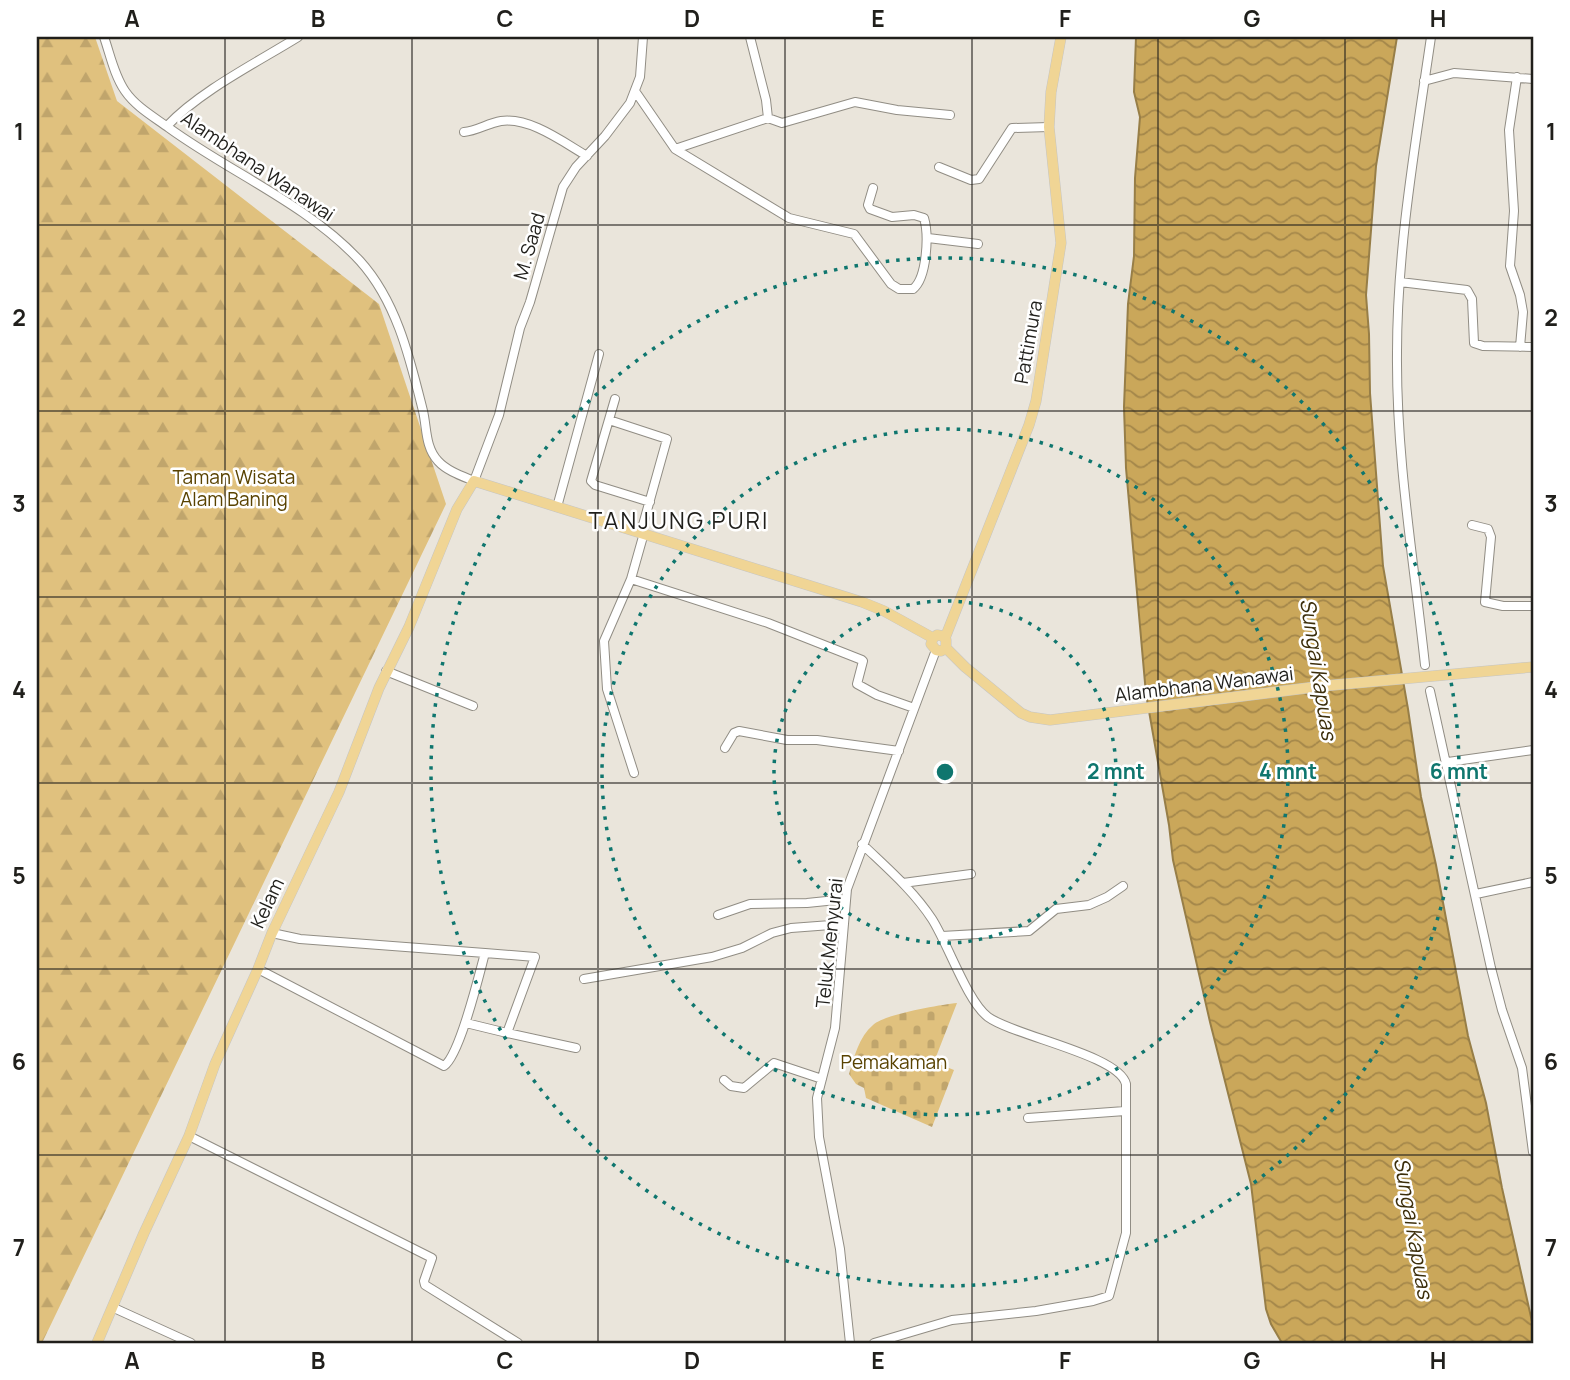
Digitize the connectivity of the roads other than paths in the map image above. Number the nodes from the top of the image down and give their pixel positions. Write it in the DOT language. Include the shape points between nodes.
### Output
graph roads {
  1 [pos="104,37"];
  2 [pos="298,37"];
  3 [pos="643,37"];
  4 [pos="750,37"];
  5 [pos="1061,37"];
  6 [pos="1431,37"];
  7 [pos="1517,77"];
  8 [pos="1533,79"];
  9 [pos="1424,81"];
  10 [pos="635,91"];
  11 [pos="950,115"];
  12 [pos="768,118"];
  13 [pos="167,126"];
  14 [pos="1049,127"];
  15 [pos="464,132"];
  16 [pos="676,149"];
  17 [pos="587,156"];
  18 [pos="939,167"];
  19 [pos="873,188"];
  20 [pos="928,238"];
  21 [pos="978,244"];
  22 [pos="1400,282"];
  23 [pos="1520,347"];
  24 [pos="1533,347"];
  25 [pos="599,354"];
  26 [pos="615,399"];
  27 [pos="609,420"];
  28 [pos="474,481"];
  29 [pos="650,502"];
  30 [pos="557,507"];
  31 [pos="1472,525"];
  32 [pos="643,533"];
  33 [pos="631,579"];
  34 [pos="1533,606"];
  35 [pos="942,645"];
  36 [pos="1425,665"];
  37 [pos="1533,667"];
  38 [pos="386,671"];
  39 [pos="1430,691"];
  40 [pos="473,706"];
  41 [pos="914,708"];
  42 [pos="725,748"];
  43 [pos="1533,750"];
  44 [pos="899,751"];
  45 [pos="1448,762"];
  46 [pos="634,773"];
  47 [pos="862,844"];
  48 [pos="971,873"];
  49 [pos="1533,882"];
  50 [pos="903,883"];
  51 [pos="1123,886"];
  52 [pos="1476,894"];
  53 [pos="846,899"];
  54 [pos="718,915"];
  55 [pos="844,924"];
  56 [pos="271,933"];
  57 [pos="942,936"];
  58 [pos="485,953"];
  59 [pos="258,969"];
  60 [pos="583,979"];
  61 [pos="466,1023"];
  62 [pos="507,1033"];
  63 [pos="576,1048"];
  64 [pos="822,1079"];
  65 [pos="724,1080"];
  66 [pos="1125,1111"];
  67 [pos="1028,1118"];
  68 [pos="189,1136"];
  69 [pos="1532,1140"];
  70 [pos="1533,1152"];
  71 [pos="114,1308"];
  72 [pos="97,1343"];
  73 [pos="191,1343"];
  74 [pos="518,1343"];
  75 [pos="850,1343"];
  76 [pos="874,1343"];
  1 -- 13 [label="street, Alambhana Wanawai" via="124,89"];
  2 -- 13 [label="street" via="211,90"];
  3 -- 10 [label="street, M. Saad"];
  4 -- 12 [label="street"];
  5 -- 14 [label="main road, Pattimura"];
  6 -- 9 [label="street"];
  7 -- 8 [label="street"];
  7 -- 9 [label="street" via="1448,73"];
  7 -- 23 [label="street" via="1509,130 1514,211 1510,266 1523,312"];
  9 -- 22 [label="street"];
  10 -- 16 [label="street"];
  10 -- 17 [label="street, M. Saad"];
  11 -- 12 [label="street" via="852,102 782,123"];
  12 -- 16 [label="street"];
  13 -- 28 [label="street, Alambhana Wanawai" via="311,220 363,265 390,304 413,372 428,445 448,469"];
  14 -- 18 [label="street" via="1012,128 979,179"];
  14 -- 35 [label="main road, Pattimura" via="1061,243 1035,401"];
  15 -- 17 [label="street" via="492,122 519,122"];
  16 -- 20 [label="street" via="786,217 854,234 899,289 916,287"];
  17 -- 28 [label="street, M. Saad" via="563,187 499,415"];
  19 -- 20 [label="street" via="868,208 892,217 922,216"];
  20 -- 21 [label="street"];
  22 -- 23 [label="street" via="1467,290 1472,299 1475,343"];
  22 -- 36 [label="street" via="1399,419"];
  23 -- 24 [label="street"];
  25 -- 30 [label="street"];
  26 -- 27 [label="street"];
  27 -- 29 [label="street" via="592,483"];
  27 -- 29 [label="street" via="667,439"];
  28 -- 30 [label="main road, Alambhana Wanawai"];
  28 -- 38 [label="main road, Kelam" via="457,509"];
  29 -- 32 [label="street"];
  30 -- 32 [label="main road, Alambhana Wanawai"];
  31 -- 34 [label="street" via="1488,529 1491,537 1485,602"];
  32 -- 33 [label="street"];
  32 -- 35 [label="main road, Alambhana Wanawai" via="862,602 933,638 937,635"];
  33 -- 41 [label="street" via="768,622 862,660 857,684"];
  33 -- 46 [label="street" via="606,633 604,664 607,689"];
  35 -- 37 [label="main road, Alambhana Wanawai" via="1021,713 1038,719"];
  35 -- 41 [label="street, Teluk Menyurai"];
  38 -- 40 [label="street"];
  38 -- 56 [label="main road, Kelam" via="340,792"];
  39 -- 45 [label="street"];
  41 -- 44 [label="street, Teluk Menyurai"];
  42 -- 44 [label="street" via="739,731"];
  43 -- 45 [label="street"];
  44 -- 47 [label="street, Teluk Menyurai"];
  45 -- 52 [label="street"];
  47 -- 50 [label="street"];
  47 -- 53 [label="street, Teluk Menyurai"];
  48 -- 50 [label="street"];
  49 -- 52 [label="street"];
  50 -- 57 [label="street"];
  51 -- 57 [label="street" via="1089,905 1056,909 1029,931"];
  52 -- 69 [label="street" via="1502,1010 1520,1058"];
  53 -- 54 [label="street" via="750,904"];
  53 -- 55 [label="street, Teluk Menyurai"];
  55 -- 60 [label="street" via="791,928 712,957"];
  55 -- 64 [label="street, Teluk Menyurai" via="835,1028"];
  56 -- 58 [label="street"];
  56 -- 59 [label="main road, Kelam"];
  57 -- 66 [label="street" via="984,1014 1122,1074"];
  58 -- 61 [label="street"];
  58 -- 62 [label="street" via="535,957"];
  59 -- 61 [label="street" via="440,1065 448,1064"];
  59 -- 68 [label="main road, Kelam"];
  61 -- 62 [label="street"];
  62 -- 63 [label="street"];
  64 -- 65 [label="street" via="775,1063 744,1088"];
  64 -- 75 [label="street, Teluk Menyurai" via="817,1119 840,1249"];
  66 -- 67 [label="street"];
  66 -- 76 [label="street" via="1126,1240 1106,1298 952,1320"];
  68 -- 71 [label="main road, Kelam"];
  68 -- 74 [label="street" via="432,1258 425,1285"];
  69 -- 70 [label="street"];
  71 -- 72 [label="main road, Kelam"];
  71 -- 73 [label="street"];
}
